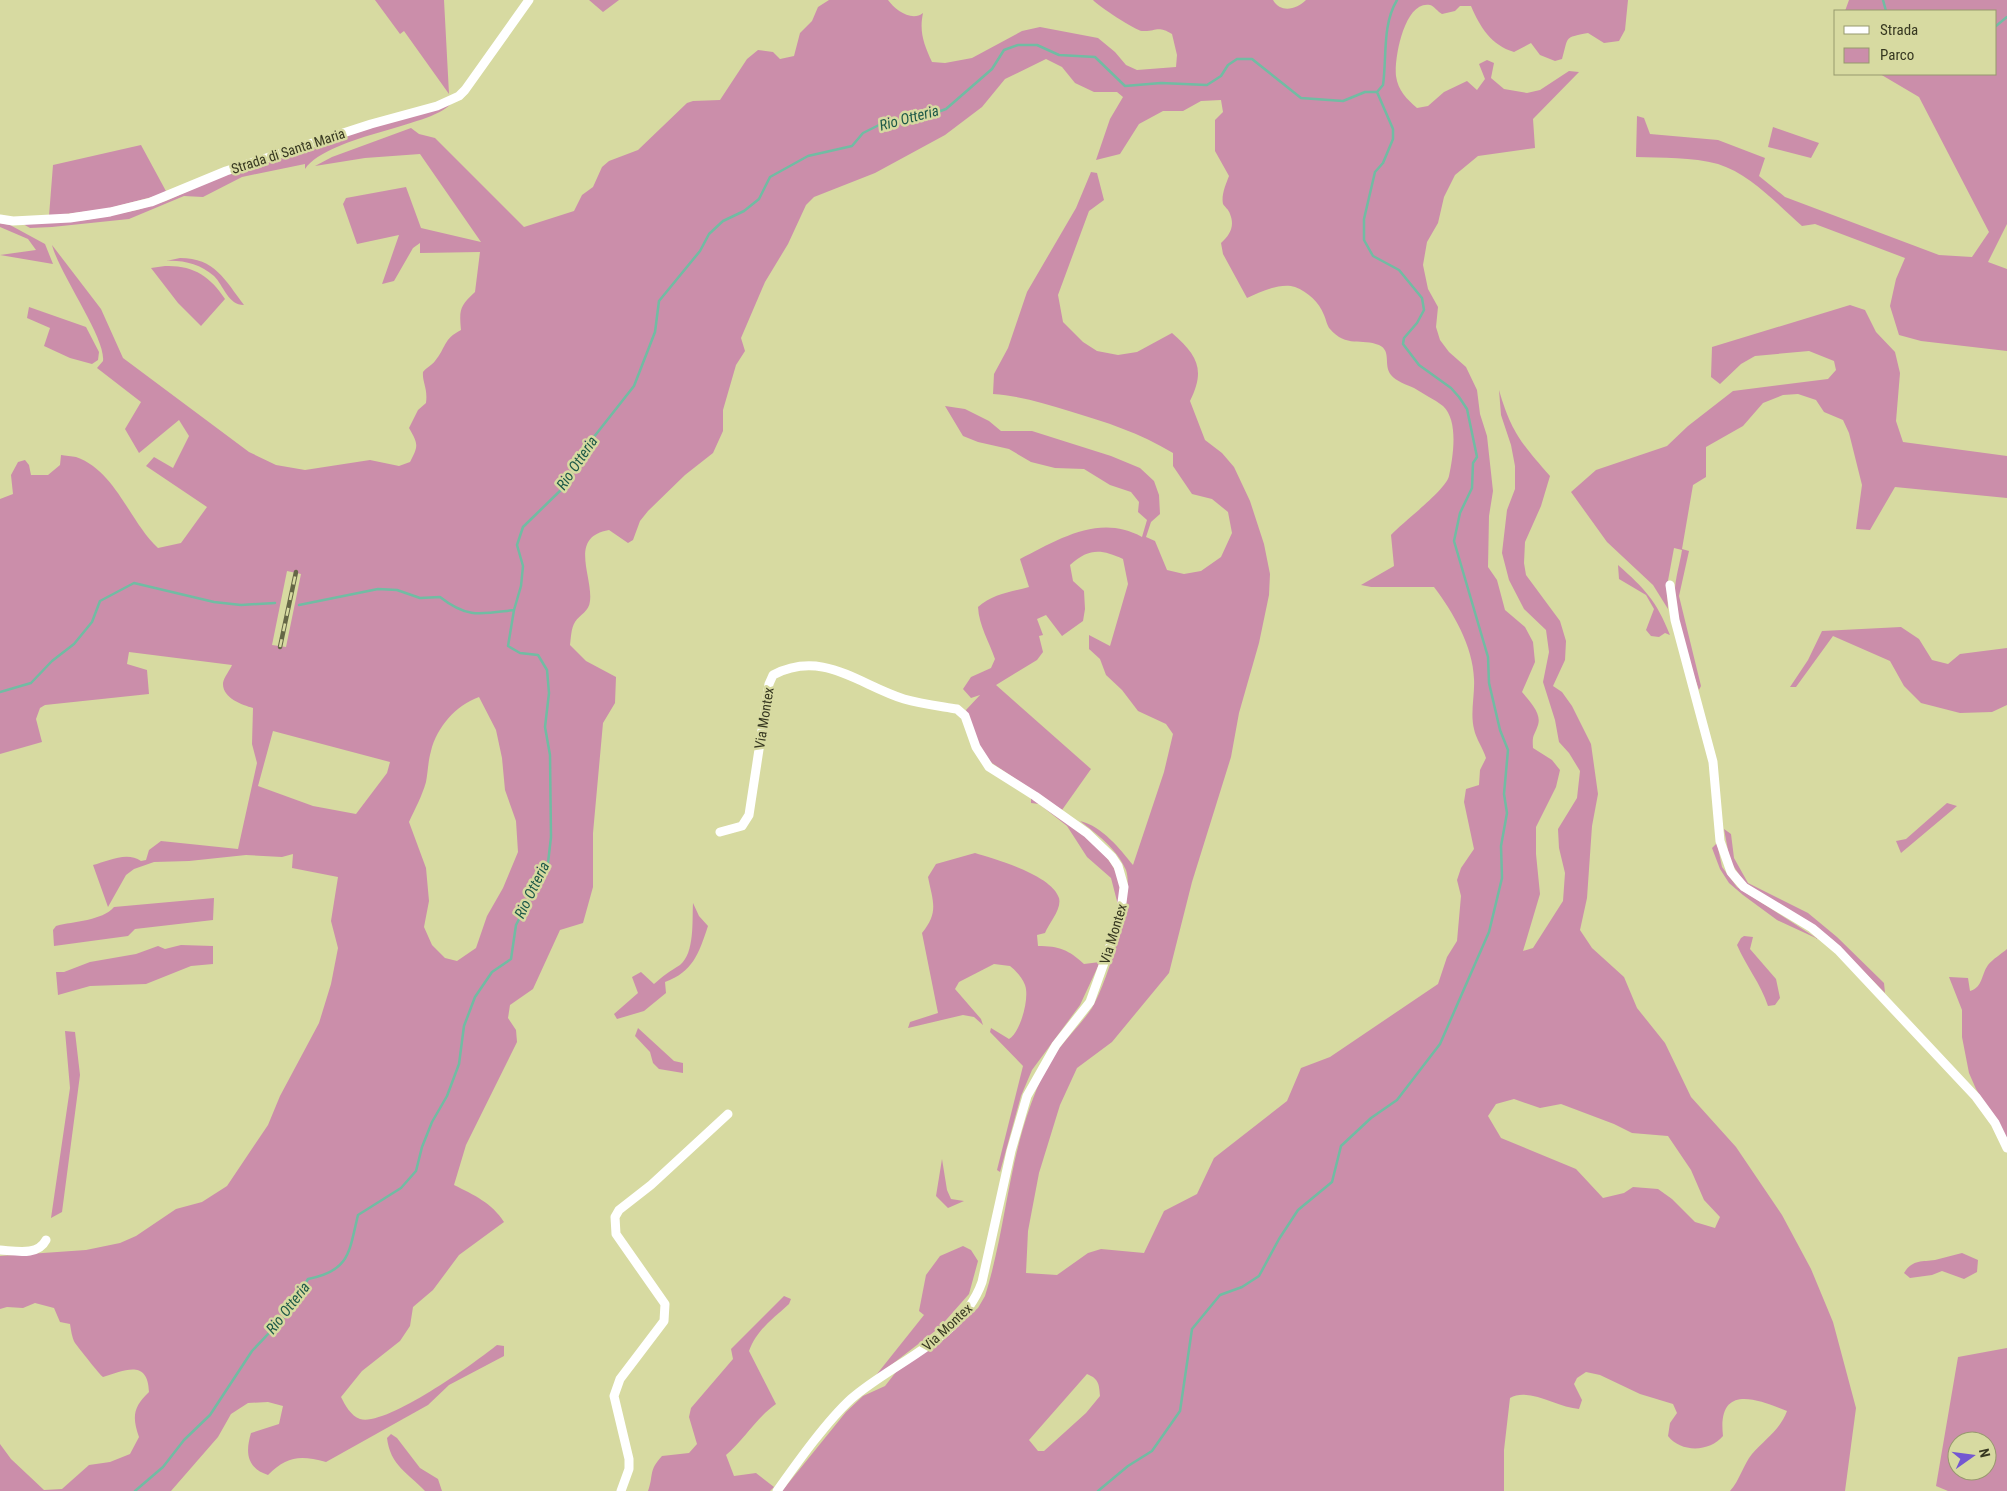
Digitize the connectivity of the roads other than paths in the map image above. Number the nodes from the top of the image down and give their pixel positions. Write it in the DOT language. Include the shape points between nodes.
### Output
graph roads {
  1 [pos="529,0"];
  2 [pos="0,219"];
  3 [pos="1670,585"];
  4 [pos="720,832"];
  5 [pos="728,1114"];
  6 [pos="2007,1148"];
  7 [pos="46,1240"];
  8 [pos="0,1250"];
  9 [pos="620,1491"];
  10 [pos="777,1491"];
  1 -- 2 [label="street, Strada di Santa Maria" via="465,90 441,105 226,171 161,199 131,207 70,218"];
  3 -- 6 [label="street" via="1685,661 1713,762 1720,841 1731,872 1744,887 1818,933 1859,971 1976,1096"];
  4 -- 10 [label="street, Via Montex" via="742,826 749,814 769,684 774,675 794,668 828,667 843,670 904,699 957,709 965,716 976,747 988,767 1087,833 1112,858 1124,887 1120,918 1090,1002 1050,1053 1027,1096 1011,1151 982,1282 974,1302 932,1342 851,1399"];
  5 -- 9 [label="street" via="615,1217 616,1234 666,1311 664,1321 620,1380 614,1396 629,1459 629,1469"];
  7 -- 8 [label="street" via="33,1251"];
}
